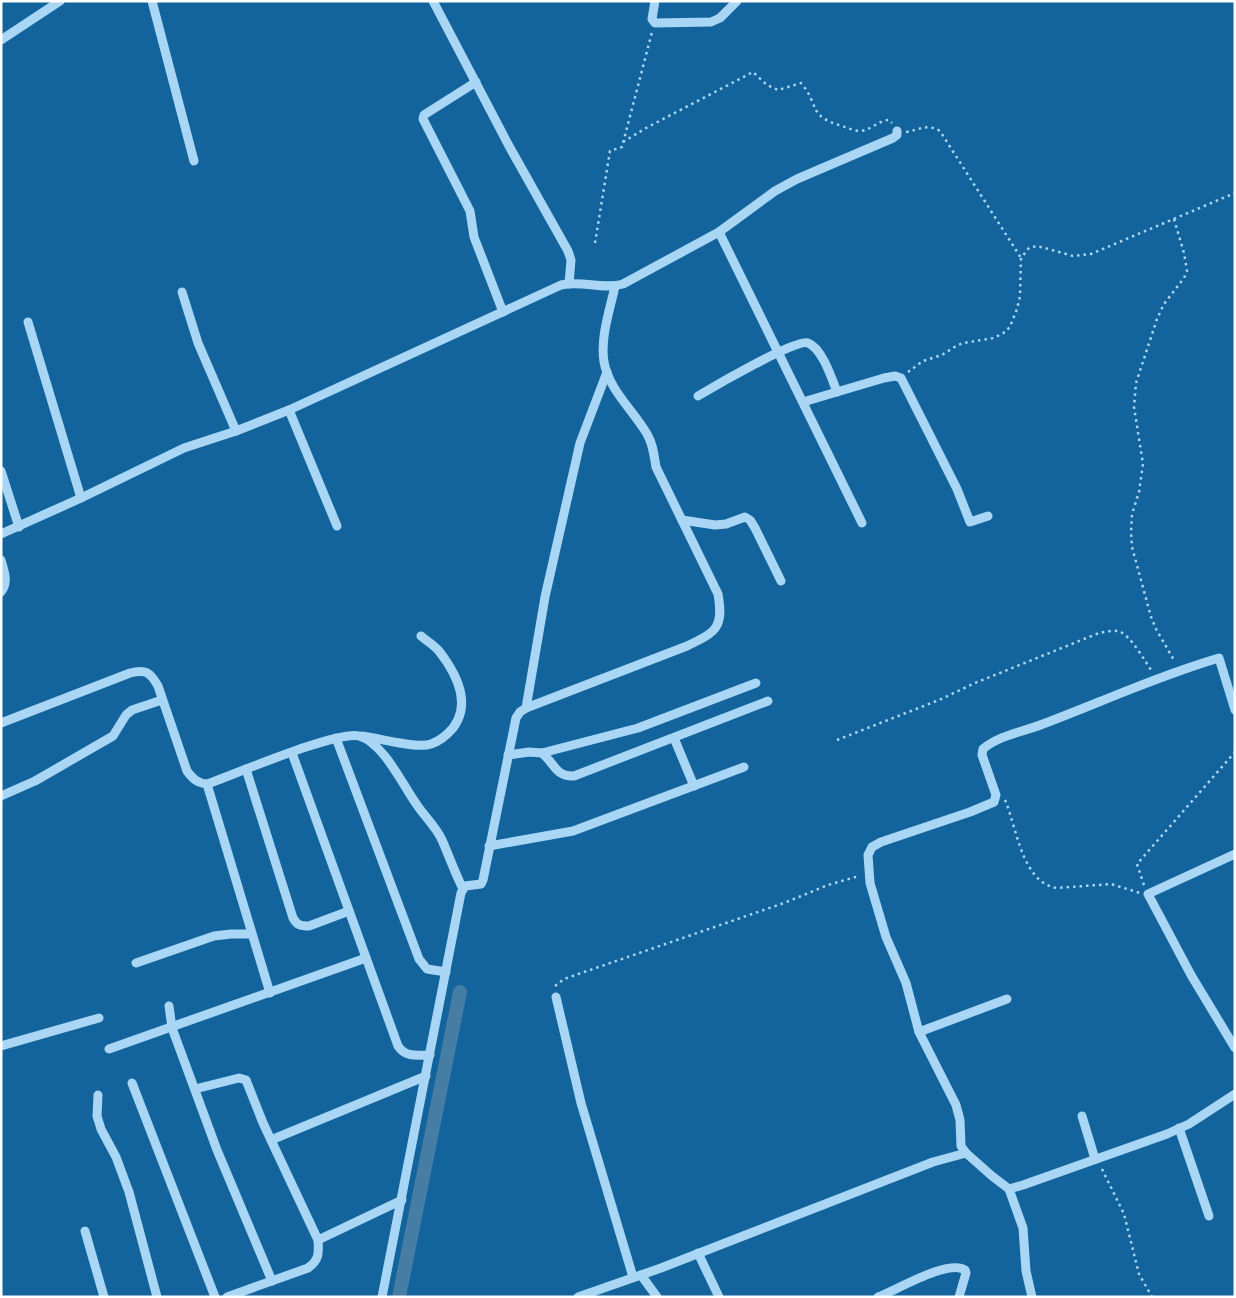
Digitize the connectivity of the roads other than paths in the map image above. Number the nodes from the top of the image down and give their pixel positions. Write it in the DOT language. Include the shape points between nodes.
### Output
graph roads {
  1 [pos="60,1"];
  2 [pos="152,1"];
  3 [pos="433,1"];
  4 [pos="655,1"];
  5 [pos="737,1"];
  6 [pos="1,40"];
  7 [pos="476,82"];
  8 [pos="897,132"];
  9 [pos="194,161"];
  10 [pos="719,232"];
  11 [pos="568,284"];
  12 [pos="616,286"];
  13 [pos="182,292"];
  14 [pos="503,312"];
  15 [pos="28,322"];
  16 [pos="779,352"];
  17 [pos="607,372"];
  18 [pos="837,392"];
  19 [pos="698,396"];
  20 [pos="803,402"];
  21 [pos="289,410"];
  22 [pos="236,431"];
  23 [pos="1,471"];
  24 [pos="81,498"];
  25 [pos="988,516"];
  26 [pos="682,520"];
  27 [pos="862,523"];
  28 [pos="337,526"];
  29 [pos="19,527"];
  30 [pos="1,534"];
  31 [pos="1,560"];
  32 [pos="781,581"];
  33 [pos="1,592"];
  34 [pos="421,636"];
  35 [pos="756,684"];
  36 [pos="162,700"];
  37 [pos="768,701"];
  38 [pos="526,708"];
  39 [pos="1235,710"];
  40 [pos="1,723"];
  41 [pos="359,736"];
  42 [pos="336,738"];
  43 [pos="674,738"];
  44 [pos="292,753"];
  45 [pos="542,753"];
  46 [pos="508,755"];
  47 [pos="744,766"];
  48 [pos="246,769"];
  49 [pos="207,784"];
  50 [pos="694,786"];
  51 [pos="1,796"];
  52 [pos="489,846"];
  53 [pos="1235,854"];
  54 [pos="470,887"];
  55 [pos="349,911"];
  56 [pos="252,934"];
  57 [pos="366,958"];
  58 [pos="136,963"];
  59 [pos="446,972"];
  60 [pos="270,993"];
  61 [pos="556,997"];
  62 [pos="1007,999"];
  63 [pos="169,1006"];
  64 [pos="99,1018"];
  65 [pos="172,1028"];
  66 [pos="919,1032"];
  67 [pos="1,1046"];
  68 [pos="1235,1048"];
  69 [pos="109,1049"];
  70 [pos="430,1055"];
  71 [pos="426,1076"];
  72 [pos="132,1083"];
  73 [pos="195,1089"];
  74 [pos="1235,1094"];
  75 [pos="98,1095"];
  76 [pos="1082,1116"];
  77 [pos="1179,1128"];
  78 [pos="271,1140"];
  79 [pos="966,1153"];
  80 [pos="1096,1159"];
  81 [pos="1009,1189"];
  82 [pos="402,1200"];
  83 [pos="1208,1216"];
  84 [pos="85,1231"];
  85 [pos="318,1240"];
  86 [pos="698,1253"];
  87 [pos="637,1276"];
  88 [pos="272,1281"];
  89 [pos="104,1297"];
  90 [pos="157,1297"];
  91 [pos="215,1297"];
  92 [pos="228,1297"];
  93 [pos="382,1297"];
  94 [pos="578,1297"];
  95 [pos="657,1297"];
  96 [pos="719,1297"];
  97 [pos="878,1297"];
  98 [pos="959,1297"];
  99 [pos="1032,1297"];
  1 -- 6 [label="street"];
  2 -- 9 [label="street"];
  3 -- 7 [label="street"];
  4 -- 5 [label="street" via="654,23 711,22 720,18"];
  7 -- 11 [label="street" via="568,251 571,260"];
  7 -- 14 [label="street" via="427,112 423,119 470,211 474,237"];
  8 -- 10 [label="street" via="893,138 797,179"];
  10 -- 12 [label="street"];
  10 -- 16 [label="street"];
  11 -- 12 [label="street"];
  11 -- 14 [label="street"];
  12 -- 17 [label="street" via="604,340"];
  13 -- 22 [label="street" via="198,343"];
  14 -- 21 [label="street"];
  15 -- 24 [label="street"];
  16 -- 18 [label="street" via="800,342 808,342 822,357"];
  16 -- 19 [label="street"];
  16 -- 20 [label="street"];
  17 -- 26 [label="street" via="616,391 648,435 656,467"];
  17 -- 38 [label="street" via="580,443 545,597"];
  18 -- 20 [label="street"];
  18 -- 25 [label="street" via="895,376 901,378 957,489 970,522"];
  20 -- 27 [label="street"];
  21 -- 22 [label="street"];
  21 -- 28 [label="street"];
  22 -- 24 [label="street" via="184,448"];
  23 -- 29 [label="street"];
  24 -- 29 [label="street"];
  26 -- 32 [label="street" via="715,525 745,517 750,520"];
  26 -- 38 [label="street" via="718,594 719,621 714,630 687,646"];
  29 -- 30 [label="street"];
  31 -- 33 [label="street" via="6,578"];
  34 -- 41 [label="street" via="438,649 456,679 463,707 458,722 449,733 430,744"];
  35 -- 45 [label="street" via="638,728"];
  36 -- 40 [label="street" via="153,678 140,670"];
  36 -- 49 [label="street" via="187,771 199,783"];
  36 -- 51 [label="street" via="132,710 113,736 35,781"];
  37 -- 43 [label="street"];
  38 -- 46 [label="street" via="516,718"];
  39 -- 66 [label="street" via="1218,658 1179,670 988,744 982,755 996,795 994,802 872,847 868,854 870,884 886,937 906,983"];
  41 -- 42 [label="street"];
  41 -- 54 [label="street" via="374,745 389,762"];
  42 -- 44 [label="street"];
  42 -- 59 [label="street" via="419,960 427,970"];
  43 -- 45 [label="street" via="574,776 560,773"];
  43 -- 50 [label="street"];
  44 -- 48 [label="street"];
  44 -- 55 [label="street"];
  45 -- 46 [label="street"];
  46 -- 52 [label="street"];
  47 -- 50 [label="street"];
  48 -- 49 [label="street"];
  48 -- 55 [label="street" via="297,924 309,926"];
  49 -- 56 [label="street"];
  50 -- 52 [label="street" via="573,831"];
  52 -- 54 [label="street" via="483,880 481,884"];
  53 -- 68 [label="street" via="1148,894"];
  54 -- 59 [label="street"];
  55 -- 57 [label="street"];
  56 -- 58 [label="street" via="214,936"];
  56 -- 60 [label="street"];
  57 -- 60 [label="street"];
  57 -- 70 [label="street" via="398,1046 408,1055"];
  59 -- 70 [label="street"];
  60 -- 65 [label="street"];
  61 -- 87 [label="street" via="581,1103"];
  62 -- 66 [label="street"];
  63 -- 65 [label="street"];
  64 -- 67 [label="street"];
  65 -- 69 [label="street"];
  65 -- 73 [label="street"];
  66 -- 79 [label="street" via="956,1105 961,1146"];
  70 -- 71 [label="street"];
  71 -- 78 [label="street"];
  71 -- 82 [label="street"];
  72 -- 91 [label="street"];
  73 -- 78 [label="street" via="239,1078 246,1080"];
  73 -- 88 [label="street"];
  74 -- 77 [label="street"];
  75 -- 90 [label="street" via="97,1116 129,1192"];
  76 -- 80 [label="street"];
  77 -- 80 [label="street"];
  77 -- 83 [label="street"];
  78 -- 85 [label="street"];
  79 -- 81 [label="street"];
  79 -- 86 [label="street" via="933,1162"];
  80 -- 81 [label="street"];
  81 -- 99 [label="street" via="1023,1228 1026,1271"];
  82 -- 85 [label="street"];
  82 -- 93 [label="street"];
  84 -- 89 [label="street"];
  85 -- 88 [label="street" via="319,1253 315,1263"];
  86 -- 87 [label="street"];
  86 -- 96 [label="street"];
  87 -- 94 [label="street"];
  87 -- 95 [label="street"];
  88 -- 92 [label="street"];
  97 -- 98 [label="street" via="941,1270 963,1268 966,1273"];
}
